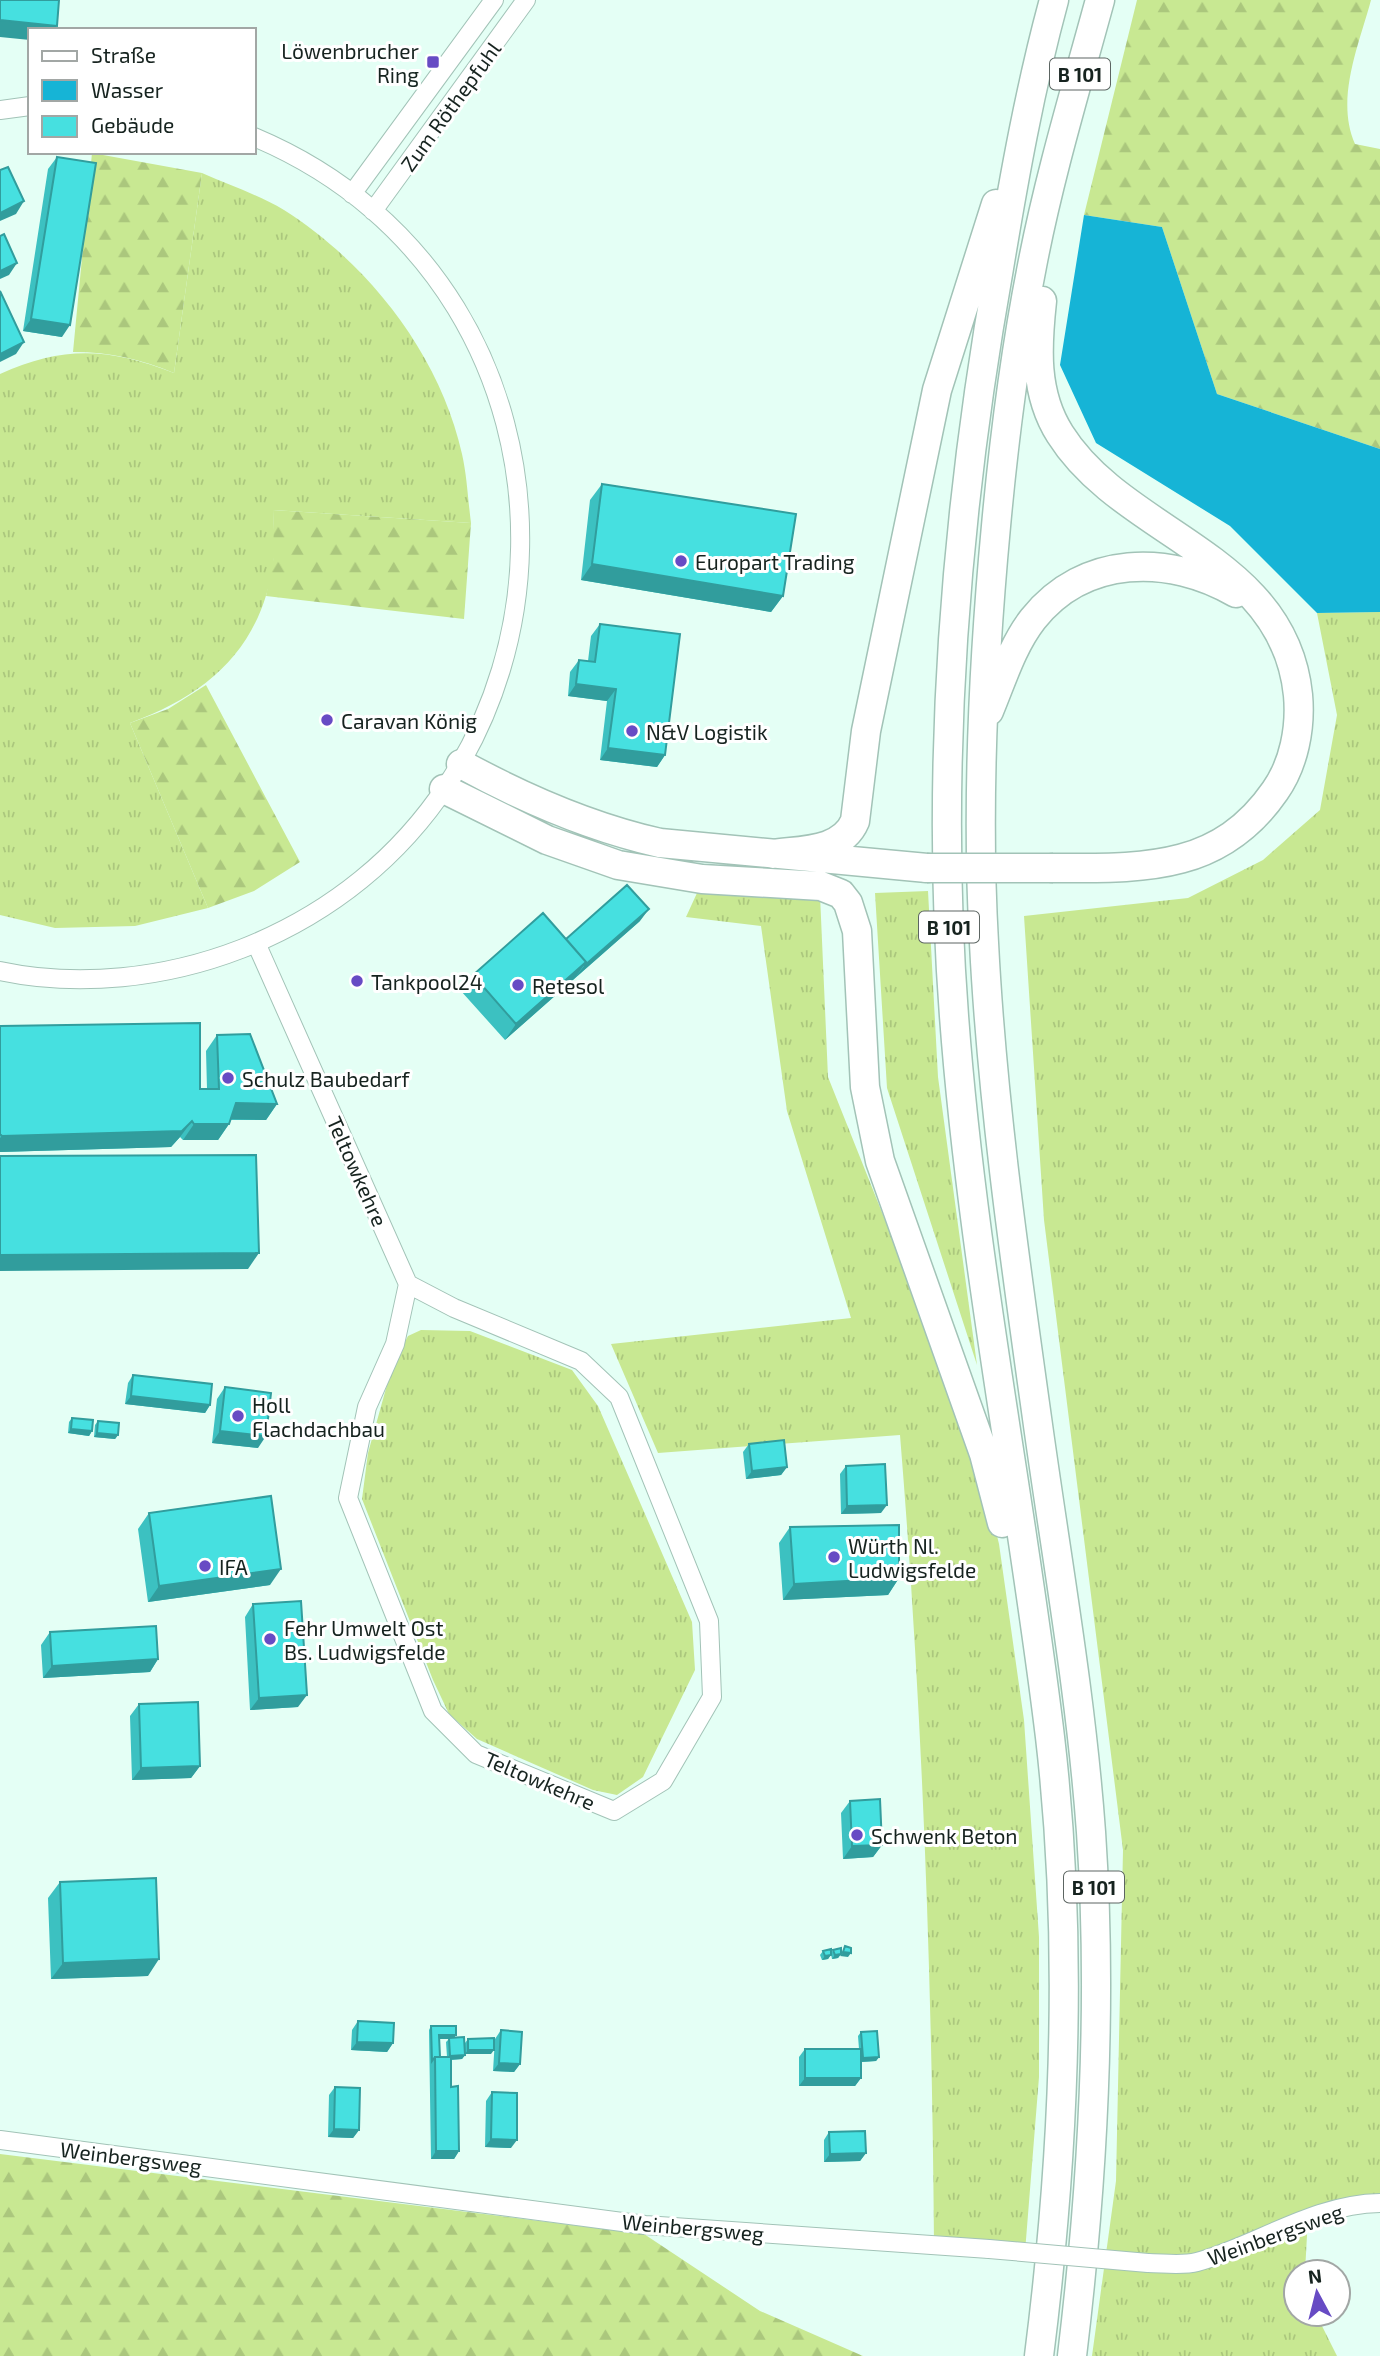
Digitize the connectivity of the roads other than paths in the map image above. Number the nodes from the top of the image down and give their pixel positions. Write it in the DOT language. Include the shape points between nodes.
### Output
graph roads {
  1 [pos="494,0"];
  2 [pos="526,0"];
  3 [pos="1054,0"];
  4 [pos="1100,0"];
  5 [pos="28,106"];
  6 [pos="0,110"];
  7 [pos="1026,115"];
  8 [pos="256,138"];
  9 [pos="1061,149"];
  10 [pos="352,194"];
  11 [pos="373,211"];
  12 [pos="1261,610"];
  13 [pos="981,731"];
  14 [pos="461,764"];
  15 [pos="444,789"];
  16 [pos="773,868"];
  17 [pos="256,943"];
  18 [pos="0,971"];
  19 [pos="408,1284"];
  20 [pos="1050,1737"];
  21 [pos="0,2140"];
  22 [pos="1380,2203"];
  23 [pos="1039,2356"];
  24 [pos="1072,2356"];
  1 -- 10 [label="street, Zum Röthepfuhl"];
  2 -- 11 [label="street, Zum Röthepfuhl"];
  3 -- 7 [label="highway, B 101"];
  4 -- 9 [label="highway, B 101"];
  5 -- 6 [label="street"];
  7 -- 16 [label="highway" via="937,390 866,731 855,821 834,843"];
  7 -- 20 [label="highway, B 101" via="966,478 950,679 947,842 954,1014 977,1248"];
  8 -- 10 [label="street" via="304,161"];
  9 -- 12 [label="highway" via="1039,329 1044,400 1059,432 1100,483 1211,557"];
  9 -- 13 [label="highway, B 101" via="1036,244 1016,350 984,652"];
  10 -- 11 [label="street"];
  11 -- 14 [label="street" via="432,275 465,324 501,405 518,477 522,552 512,634 494,696"];
  12 -- 13 [label="highway" via="1222,585 1173,567 1117,567 1091,575 1066,588 1032,620 1010,659"];
  12 -- 16 [label="highway, bridge" via="1292,664 1299,705 1295,747 1268,801 1236,834 1214,847 1173,863 1128,868"];
  13 -- 24 [label="highway, B 101" via="983,939 993,1063 1037,1420 1074,1662 1093,1871 1095,2102"];
  14 -- 15 [label="street"];
  14 -- 16 [label="highway" via="552,810 619,834"];
  15 -- 16 [label="highway" via="547,840 618,865 702,879"];
  15 -- 17 [label="street" via="404,840 365,876 320,909"];
  16 -- 20 [label="highway" via="832,889 853,914 861,1051 871,1124 893,1200 984,1454"];
  17 -- 18 [label="street" via="195,964 136,976 63,978"];
  17 -- 19 [label="street, Teltowkehre"];
  19 -- 19 [label="street, Teltowkehre" via="395,1344 366,1406 348,1498 433,1710 476,1754 614,1811 663,1781 712,1697 709,1621 619,1397 581,1362"];
  20 -- 23 [label="highway, B 101" via="1061,1874 1064,2034 1057,2191"];
  21 -- 22 [label="street, Weinbergsweg, bridge" via="645,2225 1148,2263 1194,2263 1308,2217"];
}
